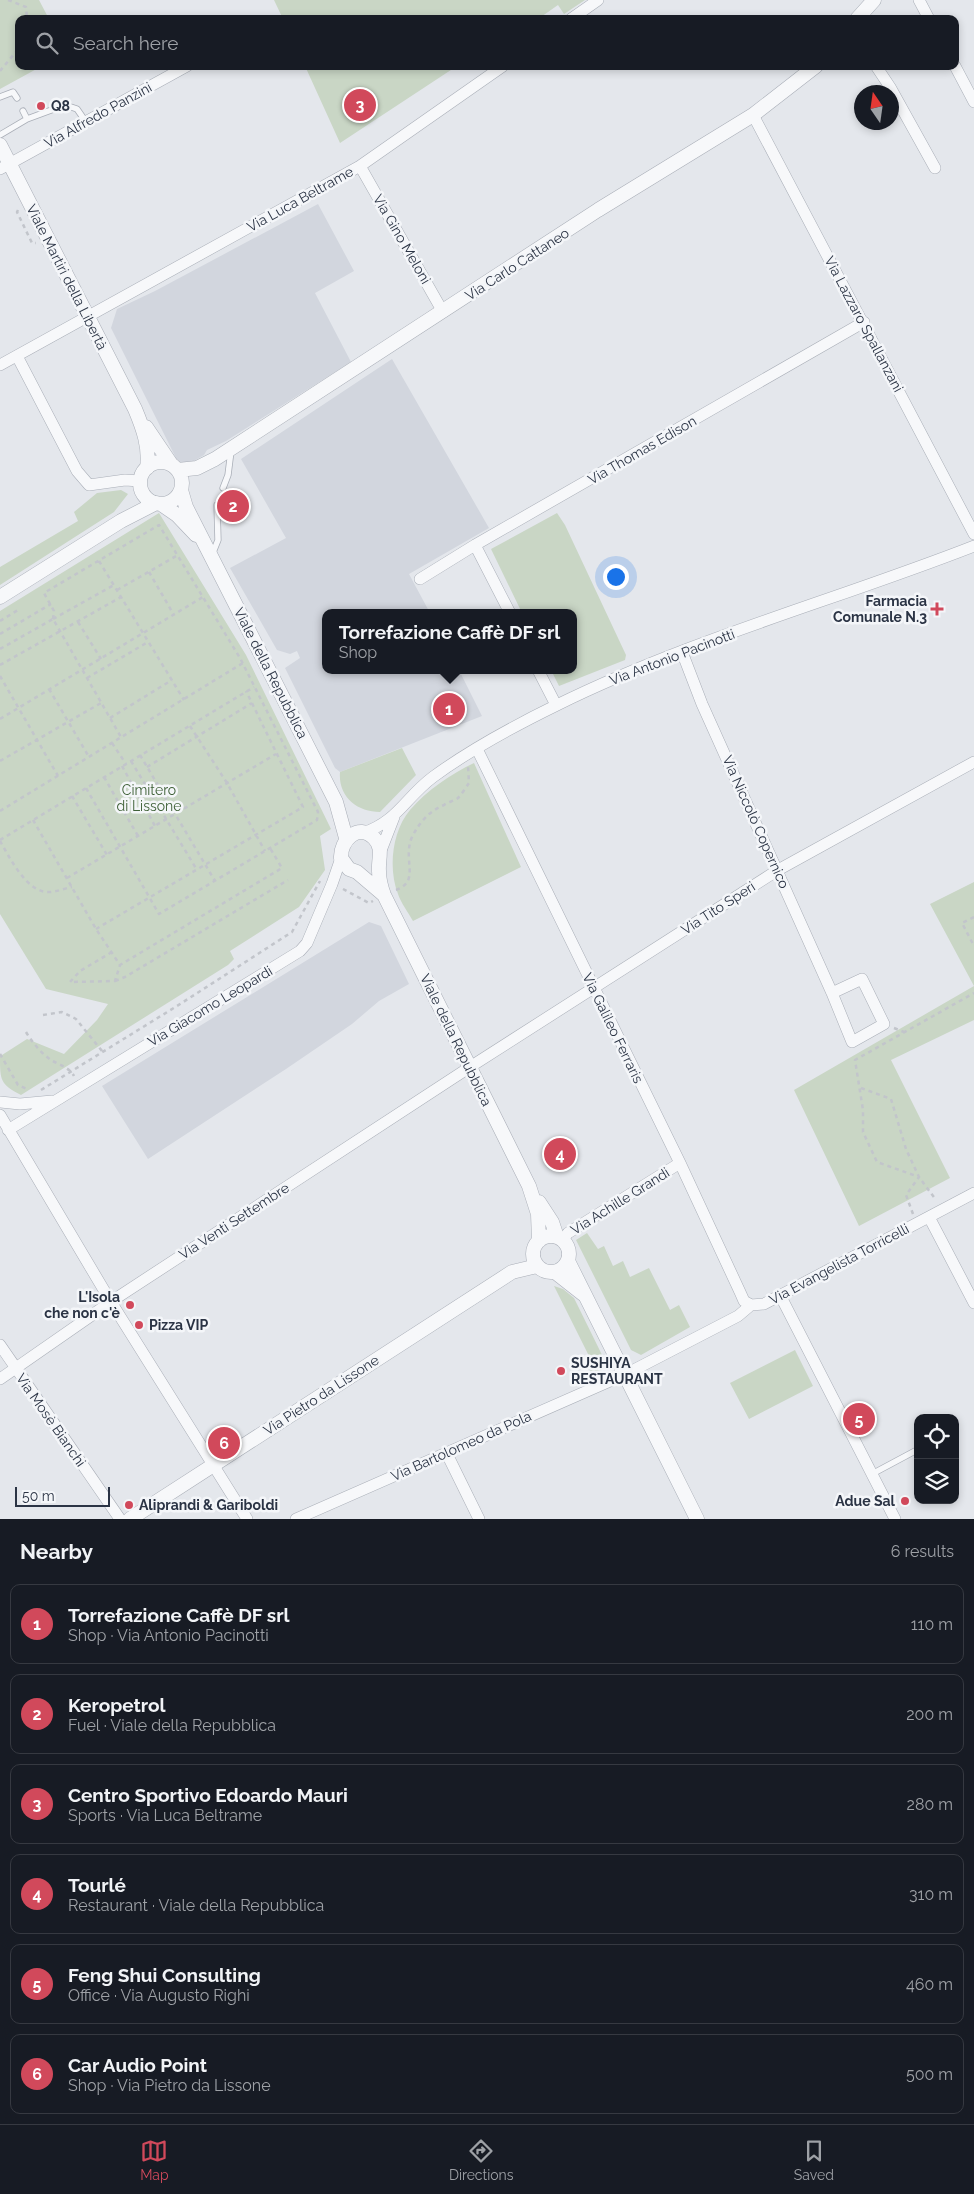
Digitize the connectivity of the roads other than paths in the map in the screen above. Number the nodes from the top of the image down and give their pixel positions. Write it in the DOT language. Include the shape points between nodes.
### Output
graph roads {
  1 [pos="598,0"];
  2 [pos="874,0"];
  3 [pos="919,0"];
  4 [pos="577,15"];
  5 [pos="861,15"];
  6 [pos="927,15"];
  7 [pos="180,70"];
  8 [pos="497,70"];
  9 [pos="811,70"];
  10 [pos="879,70"];
  11 [pos="957,70"];
  12 [pos="0,97"];
  13 [pos="17,98"];
  14 [pos="974,102"];
  15 [pos="23,111"];
  16 [pos="753,115"];
  17 [pos="27,119"];
  18 [pos="86,122"];
  19 [pos="0,135"];
  20 [pos="0,145"];
  21 [pos="5,166"];
  22 [pos="360,166"];
  23 [pos="935,168"];
  24 [pos="443,312"];
  25 [pos="88,317"];
  26 [pos="864,322"];
  27 [pos="16,356"];
  28 [pos="0,365"];
  29 [pos="135,409"];
  30 [pos="231,449"];
  31 [pos="215,459"];
  32 [pos="174,467"];
  33 [pos="147,468"];
  34 [pos="140,485"];
  35 [pos="182,488"];
  36 [pos="223,488"];
  37 [pos="159,504"];
  38 [pos="217,505"];
  39 [pos="121,521"];
  40 [pos="974,534"];
  41 [pos="475,545"];
  42 [pos="974,546"];
  43 [pos="209,551"];
  44 [pos="420,578"];
  45 [pos="0,598"];
  46 [pos="508,609"];
  47 [pos="682,652"];
  48 [pos="540,674"];
  49 [pos="556,705"];
  50 [pos="477,748"];
  51 [pos="974,762"];
  52 [pos="336,802"];
  53 [pos="395,816"];
  54 [pos="363,833"];
  55 [pos="346,838"];
  56 [pos="380,857"];
  57 [pos="341,858"];
  58 [pos="778,870"];
  59 [pos="356,872"];
  60 [pos="332,884"];
  61 [pos="384,894"];
  62 [pos="594,989"];
  63 [pos="832,993"];
  64 [pos="470,1067"];
  65 [pos="56,1100"];
  66 [pos="0,1102"];
  67 [pos="0,1115"];
  68 [pos="8,1130"];
  69 [pos="680,1163"];
  70 [pos="529,1186"];
  71 [pos="974,1193"];
  72 [pos="929,1217"];
  73 [pos="560,1238"];
  74 [pos="536,1246"];
  75 [pos="568,1261"];
  76 [pos="537,1266"];
  77 [pos="512,1272"];
  78 [pos="555,1272"];
  79 [pos="583,1294"];
  80 [pos="780,1295"];
  81 [pos="111,1302"];
  82 [pos="974,1303"];
  83 [pos="751,1304"];
  84 [pos="0,1345"];
  85 [pos="15,1368"];
  86 [pos="626,1374"];
  87 [pos="0,1379"];
  88 [pos="446,1452"];
  89 [pos="914,1452"];
  90 [pos="214,1465"];
  91 [pos="872,1474"];
  92 [pos="120,1519"];
  93 [pos="130,1519"];
  94 [pos="247,1519"];
  95 [pos="296,1519"];
  96 [pos="479,1519"];
  97 [pos="697,1519"];
  98 [pos="895,1519"];
  1 -- 4 [label="street"];
  2 -- 5 [label="street"];
  3 -- 6 [label="street"];
  7 -- 18 [label="street, Via Alfredo Panzini"];
  8 -- 22 [label="street, Via Luca Beltrame"];
  9 -- 16 [label="street, Via Carlo Cattaneo"];
  10 -- 23 [label="street"];
  11 -- 14 [label="street"];
  12 -- 13 [label="lane" via="13,92"];
  15 -- 17 [label="lane"];
  16 -- 24 [label="street, Via Carlo Cattaneo" via="598,210"];
  16 -- 26 [label="street, Via Lazzaro Spallanzani"];
  17 -- 18 [label="lane" via="65,105 77,109"];
  17 -- 19 [label="lane"];
  18 -- 21 [label="street, Via Alfredo Panzini"];
  20 -- 21 [label="street, Viale Martiri della Libertà"];
  21 -- 25 [label="street, Viale Martiri della Libertà"];
  22 -- 24 [label="street, Via Gino Meloni"];
  22 -- 25 [label="street, Via Luca Beltrame"];
  24 -- 30 [label="street, Via Carlo Cattaneo"];
  25 -- 27 [label="street, Via Luca Beltrame"];
  25 -- 29 [label="street, Viale Martiri della Libertà"];
  26 -- 40 [label="street, Via Lazzaro Spallanzani"];
  26 -- 41 [label="street, Via Thomas Edison"];
  27 -- 28 [label="street, Via Luca Beltrame"];
  27 -- 34 [label="street" via="77,471 86,482 89,485 125,480"];
  29 -- 32 [label="street, Viale Martiri della Libertà"];
  29 -- 33 [label="street, Viale Martiri della Libertà" via="146,441"];
  30 -- 31 [label="street, Via Carlo Cattaneo"];
  30 -- 36 [label="lane"];
  31 -- 32 [label="street, Via Carlo Cattaneo" via="190,470"];
  31 -- 35 [label="street, Via Carlo Cattaneo"];
  32 -- 33 [label="street" via="161,462"];
  32 -- 35 [label="street, Viale della Repubblica"];
  33 -- 34 [label="street"];
  34 -- 37 [label="street, Viale della Repubblica" via="146,498"];
  34 -- 39 [label="street" via="132,508"];
  35 -- 37 [label="street" via="171,502"];
  35 -- 43 [label="street, Viale della Repubblica" via="186,507"];
  37 -- 39 [label="street"];
  37 -- 43 [label="street, Viale della Repubblica" via="182,520"];
  38 -- 43 [label="lane" via="218,540"];
  39 -- 45 [label="street"];
  41 -- 44 [label="street, Via Thomas Edison"];
  41 -- 46 [label="street"];
  42 -- 47 [label="street, Via Antonio Pacinotti"];
  43 -- 52 [label="street, Viale della Repubblica"];
  47 -- 49 [label="street, Via Antonio Pacinotti"];
  47 -- 58 [label="street, Via Niccolò Copernico" via="702,704"];
  48 -- 49 [label="street"];
  49 -- 50 [label="street, Via Antonio Pacinotti"];
  50 -- 53 [label="street, Via Antonio Pacinotti" via="432,778 409,798"];
  50 -- 62 [label="street, Via Galileo Ferraris"];
  51 -- 58 [label="street, Via Tito Speri"];
  52 -- 54 [label="street, Viale della Repubblica"];
  52 -- 55 [label="street, Viale della Repubblica"];
  53 -- 54 [label="street, Via Antonio Pacinotti" via="384,825"];
  53 -- 56 [label="street, Via Antonio Pacinotti"];
  54 -- 55 [label="street" via="354,833"];
  54 -- 56 [label="street, Viale della Repubblica" via="374,838"];
  55 -- 57 [label="street, Viale della Repubblica" via="340,851"];
  56 -- 59 [label="street" via="369,871"];
  56 -- 61 [label="street, Viale della Repubblica" via="380,884"];
  57 -- 59 [label="street, Viale della Repubblica"];
  57 -- 60 [label="street, Via Giacomo Leopardi"];
  58 -- 62 [label="street, Via Tito Speri"];
  58 -- 63 [label="street, Via Niccolò Copernico"];
  59 -- 60 [label="street"];
  59 -- 61 [label="street, Viale della Repubblica"];
  60 -- 65 [label="street, Via Giacomo Leopardi" via="307,943 300,951"];
  61 -- 64 [label="street, Viale della Repubblica"];
  62 -- 64 [label="street, Via Tito Speri"];
  62 -- 69 [label="street, Via Galileo Ferraris"];
  63 -- 63 [label="street, Via Niccolò Copernico" via="862,979 884,1024 852,1042"];
  64 -- 70 [label="street, Viale della Repubblica"];
  64 -- 81 [label="street, Via Venti Settembre"];
  65 -- 66 [label="street, Via Giacomo Leopardi" via="20,1104"];
  65 -- 68 [label="street, Via Giacomo Leopardi"];
  67 -- 68 [label="street"];
  68 -- 81 [label="street"];
  69 -- 73 [label="street, Via Achille Grandi"];
  69 -- 83 [label="street, Via Galileo Ferraris" via="744,1300"];
  70 -- 73 [label="street, Viale della Repubblica"];
  70 -- 74 [label="street, Viale della Repubblica" via="538,1214"];
  71 -- 72 [label="street, Via Evangelista Torricelli"];
  72 -- 80 [label="street, Via Evangelista Torricelli"];
  72 -- 82 [label="street"];
  73 -- 74 [label="street" via="548,1236"];
  73 -- 75 [label="street, Viale della Repubblica" via="568,1247"];
  74 -- 76 [label="street, Viale della Repubblica" via="533,1259"];
  74 -- 77 [label="street, Via Pietro da Lissone"];
  75 -- 78 [label="street"];
  75 -- 79 [label="street, Viale della Repubblica"];
  76 -- 77 [label="street, Via Pietro da Lissone"];
  76 -- 78 [label="street, Viale della Repubblica"];
  77 -- 90 [label="street, Via Pietro da Lissone"];
  78 -- 79 [label="street, Viale della Repubblica"];
  79 -- 86 [label="street, Viale della Repubblica"];
  80 -- 83 [label="street, Via Evangelista Torricelli" via="764,1304"];
  80 -- 91 [label="street"];
  81 -- 85 [label="street, Via Venti Settembre"];
  81 -- 90 [label="street"];
  83 -- 86 [label="street, Via Evangelista Torricelli" via="738,1316"];
  84 -- 85 [label="street, Via Mosè Bianchi"];
  85 -- 87 [label="street, Via Venti Settembre"];
  85 -- 92 [label="street, Via Mosè Bianchi"];
  86 -- 88 [label="street, Via Bartolomeo da Pola"];
  86 -- 97 [label="street, Viale della Repubblica"];
  88 -- 95 [label="street, Via Bartolomeo da Pola"];
  88 -- 96 [label="street"];
  89 -- 91 [label="lane"];
  90 -- 93 [label="street, Via Pietro da Lissone"];
  90 -- 94 [label="street"];
  91 -- 98 [label="street"];
}
